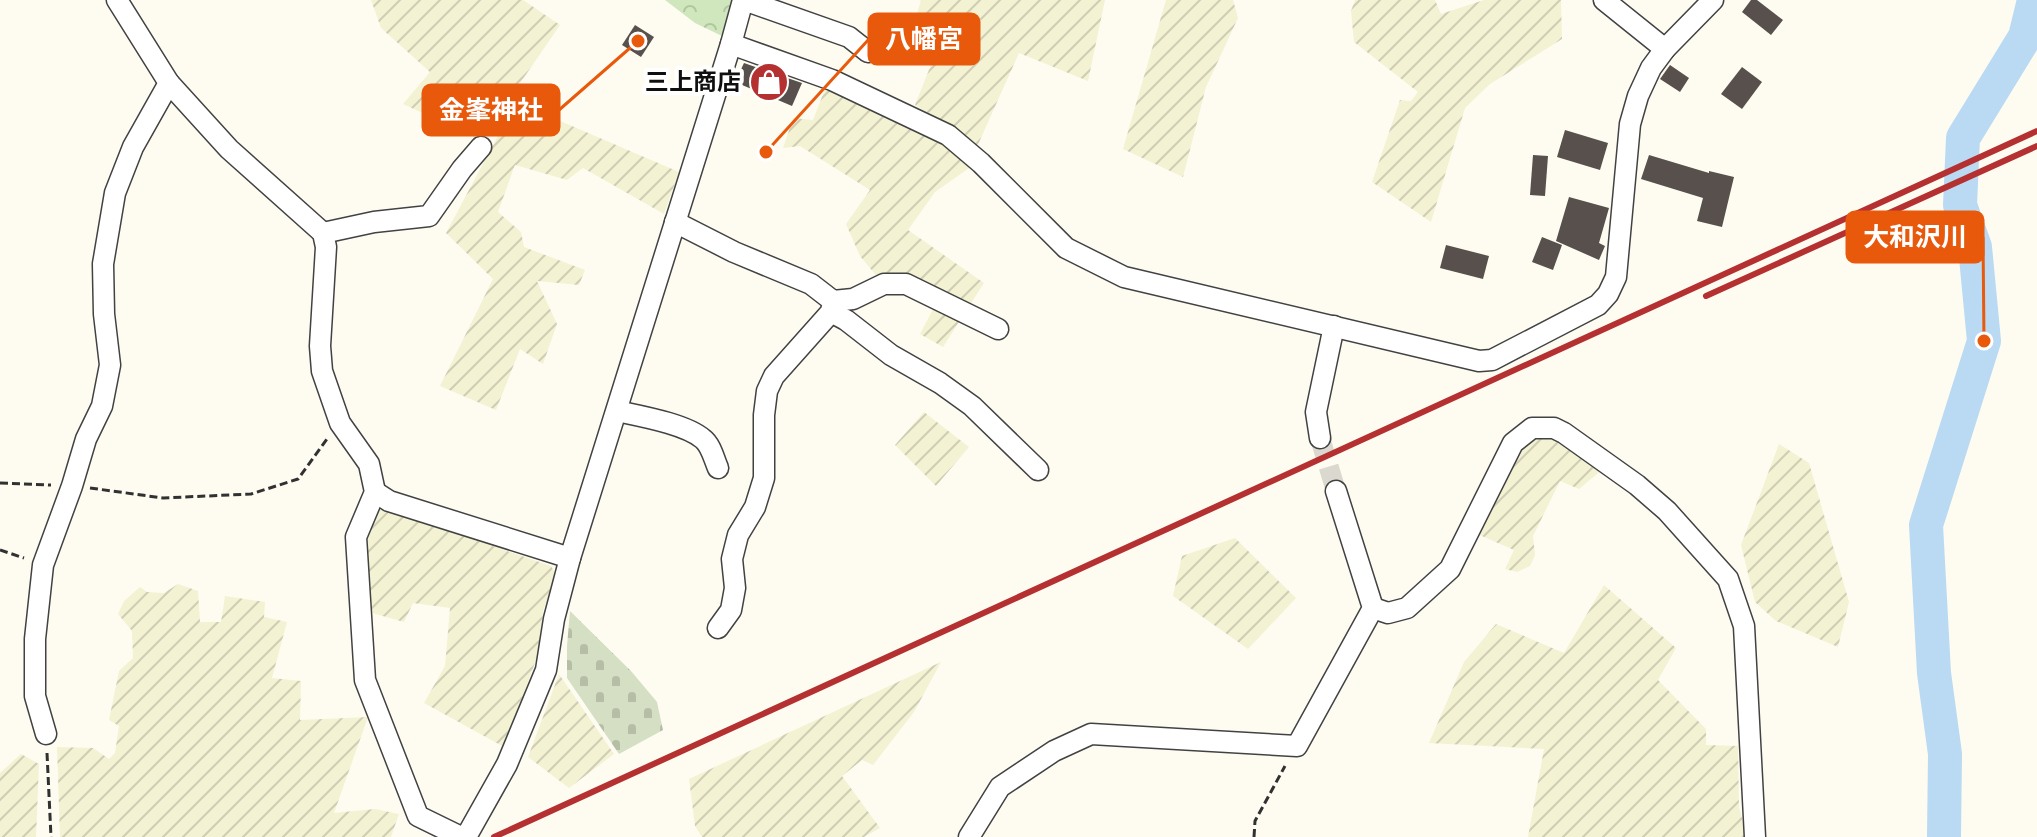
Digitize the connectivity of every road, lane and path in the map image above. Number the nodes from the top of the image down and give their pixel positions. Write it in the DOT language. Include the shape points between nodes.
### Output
graph roads {
  1 [pos="117,0"];
  2 [pos="743,0"];
  3 [pos="1604,0"];
  4 [pos="1713,0"];
  5 [pos="731,44"];
  6 [pos="1665,49"];
  7 [pos="868,52"];
  8 [pos="169,83"];
  9 [pos="481,147"];
  10 [pos="675,222"];
  11 [pos="323,233"];
  12 [pos="832,306"];
  13 [pos="1334,326"];
  14 [pos="998,329"];
  15 [pos="617,411"];
  16 [pos="340,423"];
  17 [pos="1320,438"];
  18 [pos="718,468"];
  19 [pos="1038,470"];
  20 [pos="0,483"];
  21 [pos="72,486"];
  22 [pos="1336,491"];
  23 [pos="375,492"];
  24 [pos="0,550"];
  25 [pos="570,558"];
  26 [pos="43,565"];
  27 [pos="1373,608"];
  28 [pos="718,628"];
  29 [pos="46,734"];
  30 [pos="1297,746"];
  31 [pos="51,837"];
  32 [pos="463,837"];
  33 [pos="969,837"];
  34 [pos="1254,837"];
  35 [pos="1755,837"];
  1 -- 8 [label="street"];
  2 -- 5 [label="street"];
  2 -- 7 [label="street" via="849,37"];
  3 -- 6 [label="street"];
  4 -- 6 [label="street"];
  5 -- 10 [label="street"];
  5 -- 13 [label="street" via="832,80 948,135 1066,248 1124,277"];
  6 -- 13 [label="street" via="1651,68 1630,124 1616,277 1598,305 1492,360"];
  8 -- 11 [label="street" via="229,149"];
  8 -- 21 [label="street" via="133,147 115,193 103,264 110,365 102,406"];
  9 -- 11 [label="street" via="429,216"];
  10 -- 12 [label="street" via="811,284"];
  10 -- 15 [label="street"];
  11 -- 16 [label="street" via="322,371"];
  12 -- 14 [label="street" via="884,284 906,284"];
  12 -- 19 [label="street" via="891,355 972,406"];
  12 -- 28 [label="street" via="767,391 764,478 738,535 731,610"];
  13 -- 17 [label="street" via="1316,412"];
  15 -- 18 [label="street" via="691,432 706,441"];
  15 -- 25 [label="street"];
  16 -- 21 [label="path" via="298,479 251,494 163,498"];
  16 -- 23 [label="street" via="369,464"];
  20 -- 21 [label="path"];
  21 -- 26 [label="street"];
  22 -- 27 [label="street"];
  23 -- 25 [label="street" via="389,501"];
  23 -- 32 [label="street" via="356,537 365,680 418,816"];
  24 -- 26 [label="path"];
  25 -- 32 [label="street" via="546,670 507,764"];
  26 -- 29 [label="street" via="35,696"];
  27 -- 30 [label="street"];
  27 -- 35 [label="street" via="1388,613 1407,608 1450,569 1513,443 1532,428 1564,433 1637,485 1728,579 1744,626"];
  29 -- 31 [label="path"];
  30 -- 33 [label="street" via="1091,734 1000,787"];
  30 -- 34 [label="path" via="1255,821"];
}
